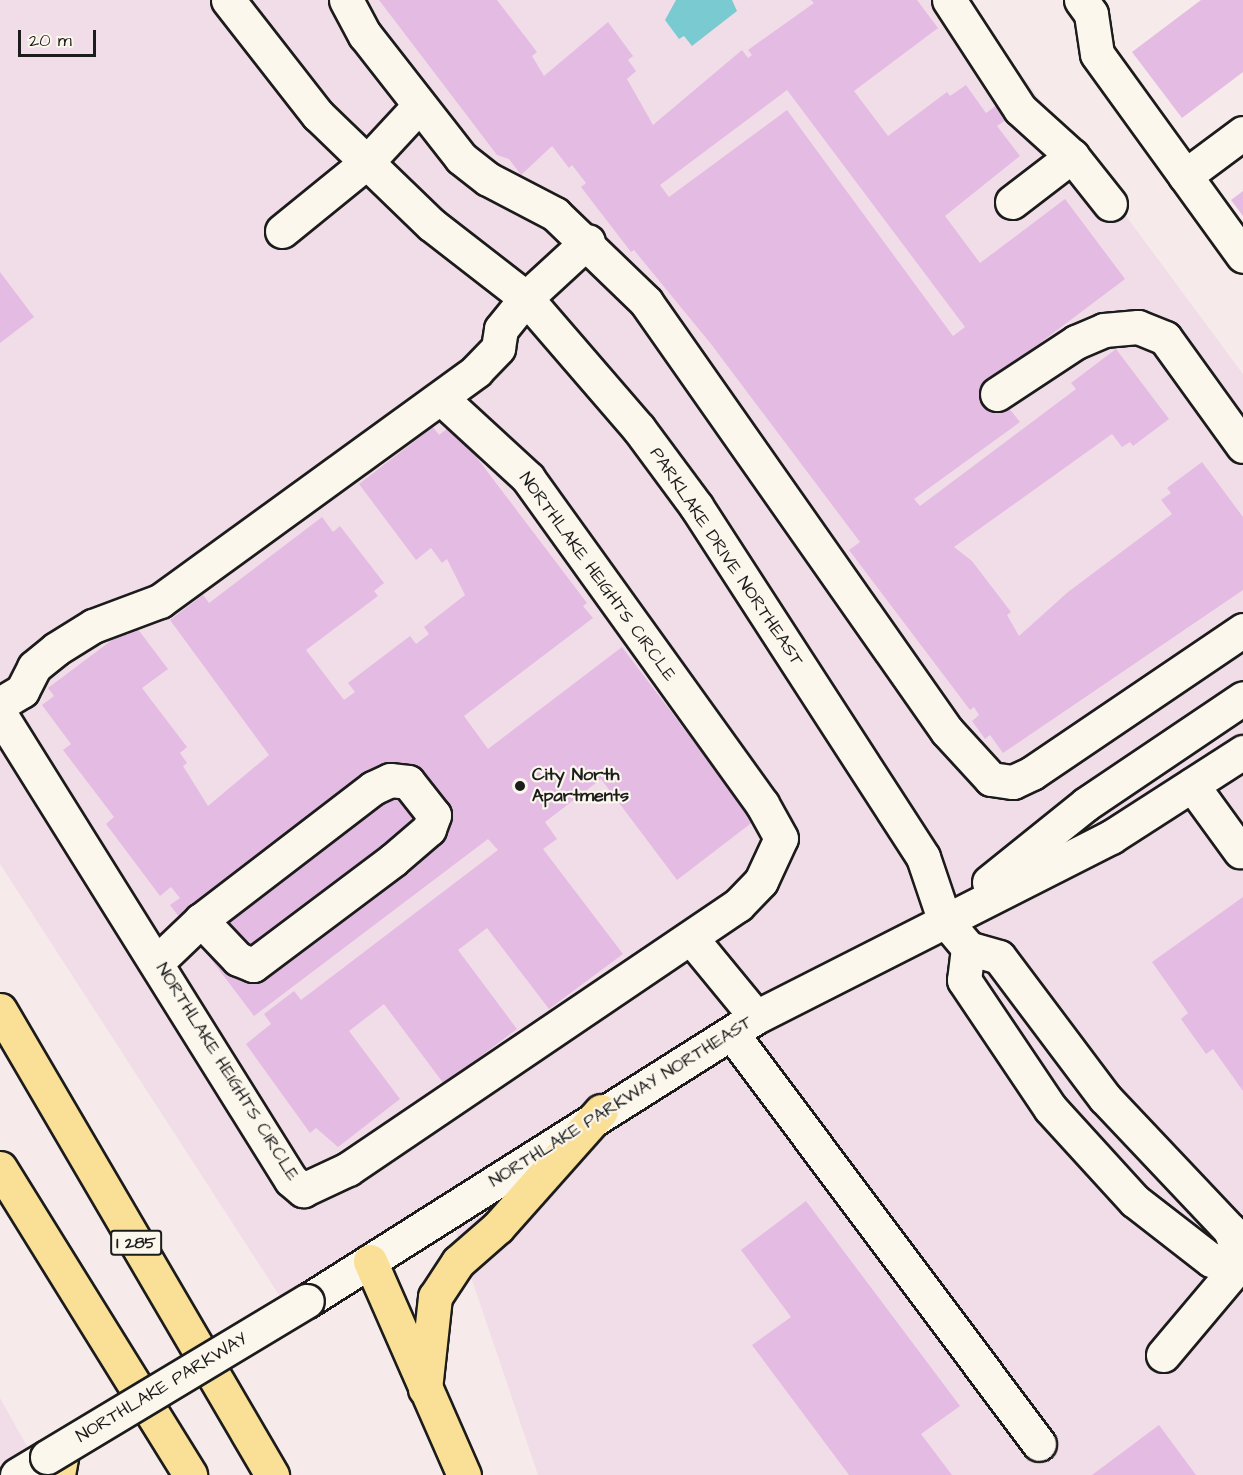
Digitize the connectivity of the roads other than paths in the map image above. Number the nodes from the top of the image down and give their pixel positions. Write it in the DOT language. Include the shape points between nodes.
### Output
graph roads {
  1 [pos="228,0"];
  2 [pos="346,0"];
  3 [pos="949,0"];
  4 [pos="1094,5"];
  5 [pos="418,107"];
  6 [pos="1243,133"];
  7 [pos="1072,156"];
  8 [pos="367,162"];
  9 [pos="1185,176"];
  10 [pos="1012,202"];
  11 [pos="1110,204"];
  12 [pos="282,231"];
  13 [pos="588,240"];
  14 [pos="1243,256"];
  15 [pos="526,298"];
  16 [pos="449,389"];
  17 [pos="997,393"];
  18 [pos="1243,446"];
  19 [pos="1243,630"];
  20 [pos="1243,699"];
  21 [pos="0,704"];
  22 [pos="0,714"];
  23 [pos="1243,752"];
  24 [pos="1192,785"];
  25 [pos="1240,851"];
  26 [pos="201,920"];
  27 [pos="944,920"];
  28 [pos="691,938"];
  29 [pos="968,948"];
  30 [pos="157,962"];
  31 [pos="0,1010"];
  32 [pos="744,1025"];
  33 [pos="600,1111"];
  34 [pos="0,1168"];
  35 [pos="370,1261"];
  36 [pos="1243,1261"];
  37 [pos="307,1301"];
  38 [pos="1163,1354"];
  39 [pos="425,1389"];
  40 [pos="1039,1444"];
  41 [pos="56,1460"];
  42 [pos="17,1475"];
  43 [pos="190,1475"];
  44 [pos="272,1475"];
  45 [pos="464,1475"];
  1 -- 8 [label="street, PARKLAKE DRIVE NORTHEAST" via="318,115"];
  2 -- 5 [label="street"];
  3 -- 7 [label="street" via="1020,109"];
  4 -- 9 [label="street" via="1097,54"];
  5 -- 8 [label="street"];
  5 -- 13 [label="street" via="461,158 488,179 555,214"];
  6 -- 9 [label="street"];
  7 -- 10 [label="street"];
  7 -- 11 [label="street"];
  8 -- 12 [label="street"];
  8 -- 15 [label="street, PARKLAKE DRIVE NORTHEAST" via="432,225"];
  9 -- 14 [label="street"];
  13 -- 15 [label="street"];
  13 -- 19 [label="street" via="658,299 947,731 992,779 1013,782 1032,773"];
  15 -- 16 [label="street" via="501,329 482,335 461,357"];
  15 -- 27 [label="street, PARKLAKE DRIVE NORTHEAST" via="639,429 696,506 923,857"];
  16 -- 21 [label="street" via="160,601 93,626 56,649 34,667 22,691"];
  16 -- 28 [label="street, NORTHLAKE HEIGHTS CIRCLE" via="528,478 781,838 761,881"];
  17 -- 18 [label="street" via="1076,342 1104,330 1138,327 1165,338"];
  20 -- 27 [label="street, NORTHLAKE PARKWAY NORTHEAST" via="1086,804"];
  22 -- 30 [label="street, NORTHLAKE HEIGHTS CIRCLE"];
  23 -- 24 [label="street, NORTHLAKE PARKWAY NORTHEAST"];
  24 -- 25 [label="street"];
  24 -- 27 [label="street, NORTHLAKE PARKWAY NORTHEAST" via="1111,837"];
  26 -- 26 [label="street" via="238,959 253,965 393,860 429,829 434,815 408,782 390,780"];
  26 -- 30 [label="street"];
  27 -- 29 [label="street, PARKLAKE DRIVE NORTHEAST"];
  27 -- 32 [label="street, NORTHLAKE PARKWAY NORTHEAST"];
  28 -- 30 [label="street, NORTHLAKE HEIGHTS CIRCLE" via="348,1169 303,1190 291,1180"];
  28 -- 32 [label="street"];
  29 -- 36 [label="street" via="999,957 1105,1098 1230,1230"];
  29 -- 36 [label="street" via="964,980 1050,1108 1135,1201 1211,1260"];
  31 -- 44 [label="highway, I 285"];
  32 -- 33 [label="street, NORTHLAKE PARKWAY NORTHEAST"];
  32 -- 40 [label="street"];
  33 -- 35 [label="street, NORTHLAKE PARKWAY NORTHEAST"];
  33 -- 39 [label="highway" via="498,1227 458,1262 435,1297"];
  34 -- 43 [label="highway"];
  35 -- 37 [label="street, NORTHLAKE PARKWAY NORTHEAST"];
  35 -- 39 [label="highway"];
  36 -- 38 [label="street"];
  37 -- 41 [label="street, NORTHLAKE PARKWAY, bridge"];
  39 -- 45 [label="highway"];
  41 -- 42 [label="street, NORTHLAKE PARKWAY"];
}
